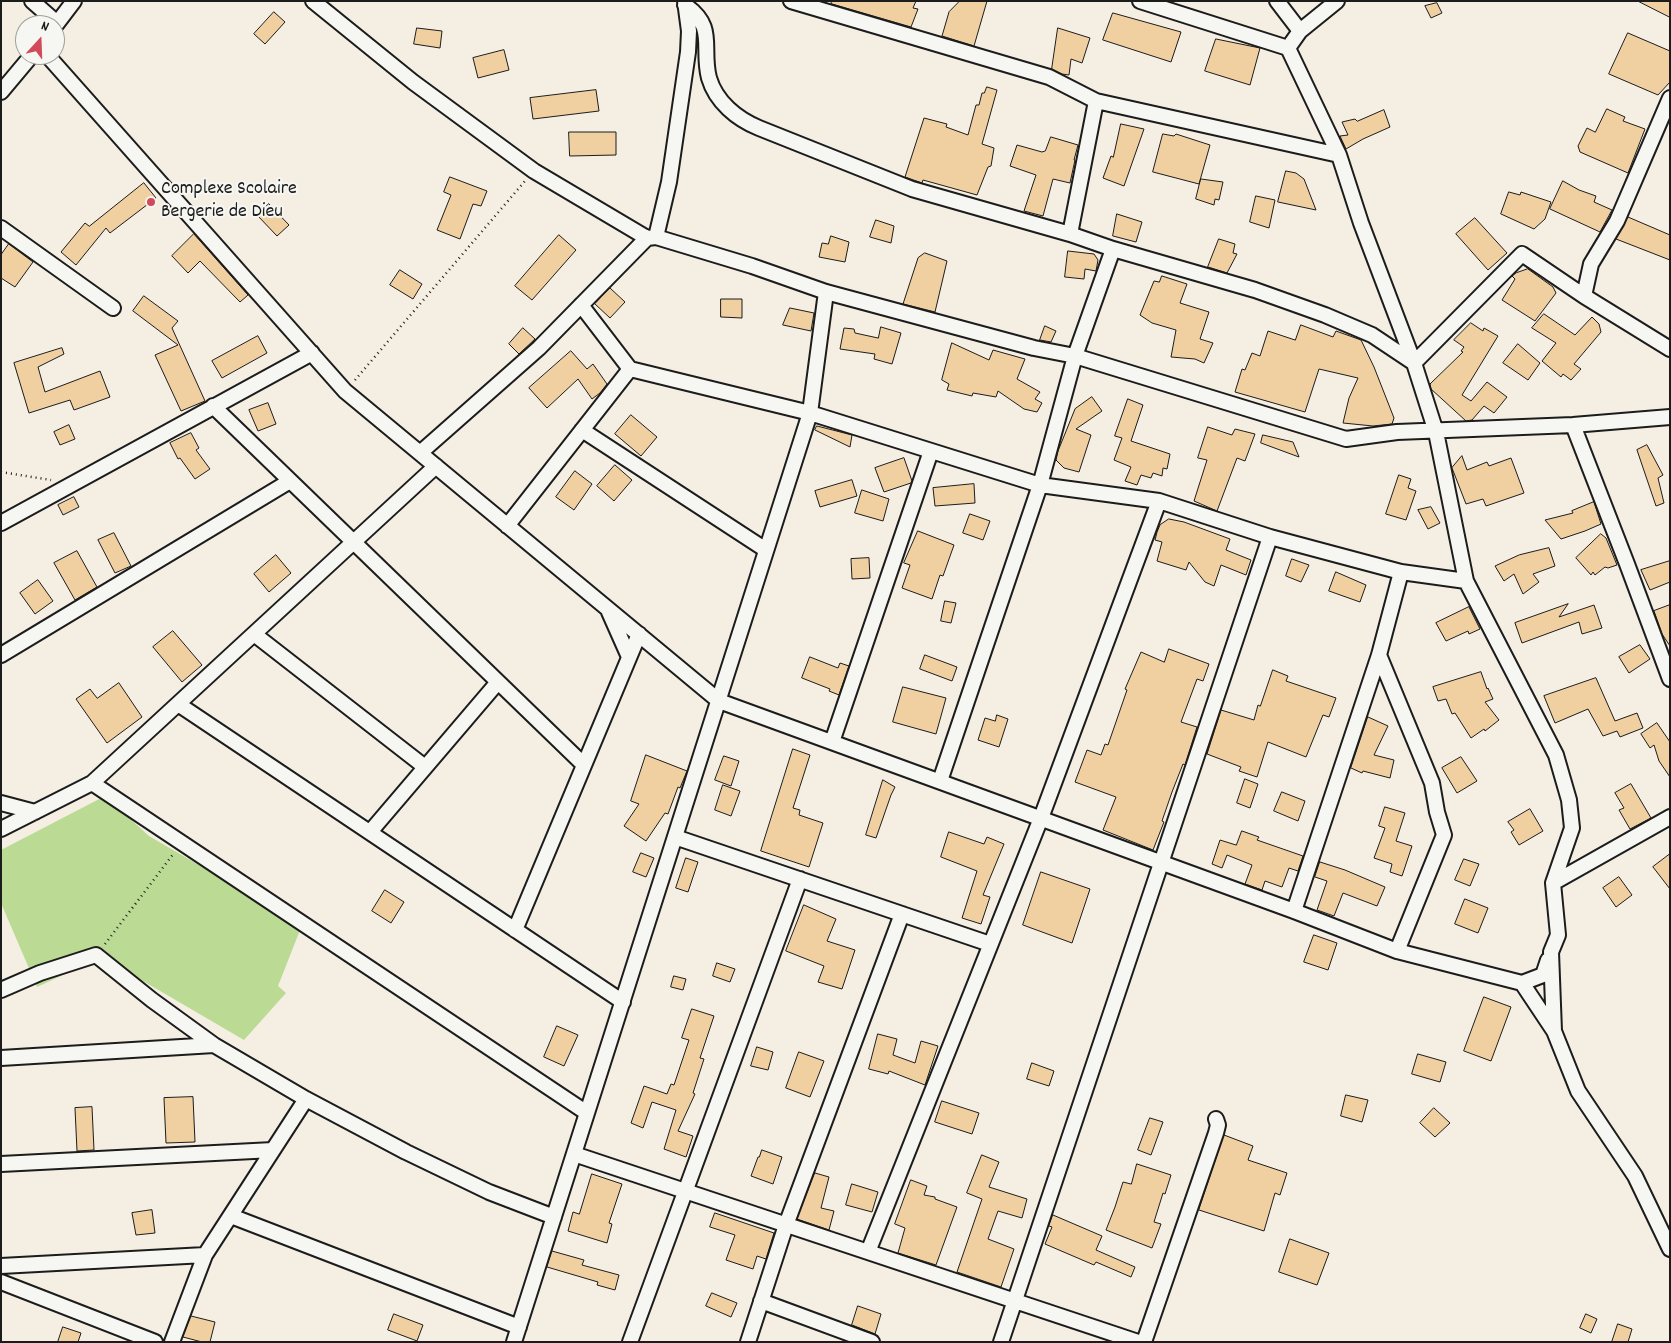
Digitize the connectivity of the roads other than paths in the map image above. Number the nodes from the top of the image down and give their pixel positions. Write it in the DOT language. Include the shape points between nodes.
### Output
graph roads {
  1 [pos="32,1"];
  2 [pos="74,1"];
  3 [pos="313,1"];
  4 [pos="791,1"];
  5 [pos="1140,1"];
  6 [pos="1277,1"];
  7 [pos="1338,1"];
  8 [pos="685,3"];
  9 [pos="47,15"];
  10 [pos="63,15"];
  11 [pos="1300,31"];
  12 [pos="1288,48"];
  13 [pos="688,52"];
  14 [pos="23,65"];
  15 [pos="56,65"];
  16 [pos="708,70"];
  17 [pos="4,87"];
  18 [pos="1670,98"];
  19 [pos="1096,101"];
  20 [pos="1339,155"];
  21 [pos="1,228"];
  22 [pos="1070,234"];
  23 [pos="651,238"];
  24 [pos="1113,248"];
  25 [pos="826,292"];
  26 [pos="1584,296"];
  27 [pos="580,305"];
  28 [pos="113,308"];
  29 [pos="1670,349"];
  30 [pos="312,353"];
  31 [pos="1075,356"];
  32 [pos="1414,363"];
  33 [pos="630,369"];
  34 [pos="213,406"];
  35 [pos="810,413"];
  36 [pos="1670,417"];
  37 [pos="1573,425"];
  38 [pos="582,430"];
  39 [pos="1436,432"];
  40 [pos="931,451"];
  41 [pos="420,453"];
  42 [pos="436,466"];
  43 [pos="290,481"];
  44 [pos="1040,485"];
  45 [pos="1159,501"];
  46 [pos="1,523"];
  47 [pos="507,526"];
  48 [pos="1270,537"];
  49 [pos="353,543"];
  50 [pos="766,550"];
  51 [pos="1401,572"];
  52 [pos="1466,580"];
  53 [pos="608,609"];
  54 [pos="254,634"];
  55 [pos="639,634"];
  56 [pos="1379,655"];
  57 [pos="1,656"];
  58 [pos="629,657"];
  59 [pos="1670,679"];
  60 [pos="498,682"];
  61 [pos="719,700"];
  62 [pos="178,704"];
  63 [pos="832,742"];
  64 [pos="584,765"];
  65 [pos="425,767"];
  66 [pos="940,781"];
  67 [pos="92,783"];
  68 [pos="1,803"];
  69 [pos="35,812"];
  70 [pos="1670,817"];
  71 [pos="1040,818"];
  72 [pos="1,829"];
  73 [pos="370,832"];
  74 [pos="675,836"];
  75 [pos="1160,862"];
  76 [pos="800,879"];
  77 [pos="1553,883"];
  78 [pos="1294,911"];
  79 [pos="902,914"];
  80 [pos="515,930"];
  81 [pos="990,944"];
  82 [pos="1397,951"];
  83 [pos="1551,952"];
  84 [pos="1522,983"];
  85 [pos="1,990"];
  86 [pos="623,1002"];
  87 [pos="1554,1032"];
  88 [pos="214,1045"];
  89 [pos="1,1058"];
  90 [pos="306,1099"];
  91 [pos="587,1113"];
  92 [pos="1216,1119"];
  93 [pos="273,1150"];
  94 [pos="574,1154"];
  95 [pos="1,1164"];
  96 [pos="686,1191"];
  97 [pos="231,1216"];
  98 [pos="554,1217"];
  99 [pos="786,1225"];
  100 [pos="1670,1249"];
  101 [pos="868,1252"];
  102 [pos="205,1255"];
  103 [pos="1,1266"];
  104 [pos="1,1282"];
  105 [pos="761,1301"];
  106 [pos="1014,1301"];
  107 [pos="519,1327"];
  108 [pos="155,1342"];
  109 [pos="172,1342"];
  110 [pos="514,1342"];
  111 [pos="630,1342"];
  112 [pos="748,1342"];
  113 [pos="872,1342"];
  114 [pos="1001,1342"];
  115 [pos="1138,1342"];
  116 [pos="1144,1342"];
  1 -- 9 [label="street"];
  2 -- 10 [label="street"];
  3 -- 23 [label="street" via="413,82 534,171"];
  4 -- 19 [label="street" via="1048,77"];
  5 -- 12 [label="street"];
  6 -- 11 [label="street"];
  7 -- 11 [label="street"];
  8 -- 13 [label="street"];
  8 -- 16 [label="street" via="703,23"];
  11 -- 12 [label="street"];
  12 -- 20 [label="street"];
  13 -- 16 [label="street"];
  13 -- 23 [label="street" via="669,182"];
  14 -- 17 [label="street"];
  15 -- 30 [label="street"];
  16 -- 22 [label="street" via="718,96 746,122 912,189"];
  18 -- 26 [label="street" via="1616,221 1591,264"];
  19 -- 20 [label="street"];
  19 -- 22 [label="street"];
  20 -- 32 [label="street"];
  21 -- 28 [label="street"];
  22 -- 24 [label="street"];
  23 -- 25 [label="street" via="752,266"];
  23 -- 27 [label="street"];
  24 -- 31 [label="street"];
  24 -- 32 [label="street" via="1255,290 1325,315 1372,335"];
  25 -- 31 [label="street"];
  25 -- 35 [label="street"];
  26 -- 29 [label="street"];
  26 -- 32 [label="street" via="1522,254"];
  27 -- 33 [label="street"];
  27 -- 41 [label="street" via="539,348"];
  30 -- 34 [label="street"];
  30 -- 41 [label="street" via="345,392"];
  31 -- 39 [label="street" via="1346,439 1397,432"];
  31 -- 44 [label="street"];
  32 -- 39 [label="street"];
  33 -- 35 [label="street"];
  33 -- 38 [label="street"];
  34 -- 43 [label="street"];
  34 -- 46 [label="street"];
  35 -- 40 [label="street"];
  35 -- 50 [label="street"];
  36 -- 37 [label="street"];
  37 -- 39 [label="street"];
  37 -- 59 [label="street"];
  38 -- 47 [label="street"];
  38 -- 50 [label="street"];
  39 -- 52 [label="street"];
  40 -- 44 [label="street"];
  40 -- 63 [label="street"];
  41 -- 42 [label="street"];
  42 -- 47 [label="street"];
  42 -- 49 [label="street"];
  43 -- 49 [label="street"];
  43 -- 57 [label="street"];
  44 -- 45 [label="street"];
  44 -- 66 [label="street"];
  45 -- 48 [label="street"];
  45 -- 71 [label="street"];
  47 -- 53 [label="street"];
  48 -- 51 [label="street"];
  48 -- 75 [label="street"];
  49 -- 54 [label="street"];
  49 -- 60 [label="street"];
  50 -- 61 [label="street"];
  51 -- 52 [label="street"];
  51 -- 56 [label="street"];
  52 -- 77 [label="street" via="1556,755 1564,782 1572,828"];
  53 -- 55 [label="street"];
  53 -- 58 [label="street"];
  54 -- 62 [label="street"];
  54 -- 65 [label="street"];
  55 -- 58 [label="street"];
  55 -- 61 [label="street"];
  56 -- 78 [label="street"];
  56 -- 82 [label="street" via="1432,783 1436,812 1444,835"];
  58 -- 64 [label="street"];
  60 -- 64 [label="street"];
  60 -- 65 [label="street"];
  61 -- 63 [label="street"];
  61 -- 74 [label="street"];
  62 -- 67 [label="street"];
  62 -- 73 [label="street"];
  63 -- 66 [label="street"];
  64 -- 80 [label="street"];
  65 -- 73 [label="street"];
  66 -- 71 [label="street"];
  67 -- 69 [label="street"];
  67 -- 91 [label="street"];
  68 -- 69 [label="street"];
  69 -- 72 [label="street"];
  70 -- 77 [label="street"];
  71 -- 75 [label="street"];
  71 -- 81 [label="street"];
  73 -- 80 [label="street"];
  74 -- 76 [label="street"];
  74 -- 86 [label="street"];
  75 -- 78 [label="street"];
  75 -- 106 [label="street"];
  76 -- 79 [label="street"];
  76 -- 96 [label="street"];
  77 -- 83 [label="street" via="1558,935"];
  78 -- 82 [label="street"];
  79 -- 81 [label="street"];
  79 -- 99 [label="street"];
  80 -- 86 [label="street"];
  81 -- 101 [label="street"];
  82 -- 84 [label="street"];
  83 -- 84 [label="street" via="1543,975"];
  83 -- 87 [label="street"];
  84 -- 87 [label="street"];
  85 -- 88 [label="street" via="96,955"];
  86 -- 91 [label="street"];
  87 -- 100 [label="street" via="1578,1091 1635,1176"];
  88 -- 89 [label="street"];
  88 -- 90 [label="street"];
  90 -- 93 [label="street"];
  90 -- 98 [label="street" via="480,1188"];
  91 -- 94 [label="street"];
  92 -- 116 [label="street" via="1216,1133"];
  93 -- 95 [label="street"];
  93 -- 97 [label="street"];
  94 -- 96 [label="street"];
  94 -- 98 [label="street"];
  96 -- 99 [label="street"];
  96 -- 111 [label="street"];
  97 -- 102 [label="street"];
  97 -- 107 [label="street"];
  98 -- 107 [label="street"];
  99 -- 101 [label="street"];
  99 -- 105 [label="street"];
  101 -- 106 [label="street"];
  102 -- 103 [label="street"];
  102 -- 109 [label="street"];
  104 -- 108 [label="street"];
  105 -- 112 [label="street"];
  105 -- 113 [label="street"];
  106 -- 114 [label="street"];
  106 -- 115 [label="street"];
  107 -- 110 [label="street"];
}
